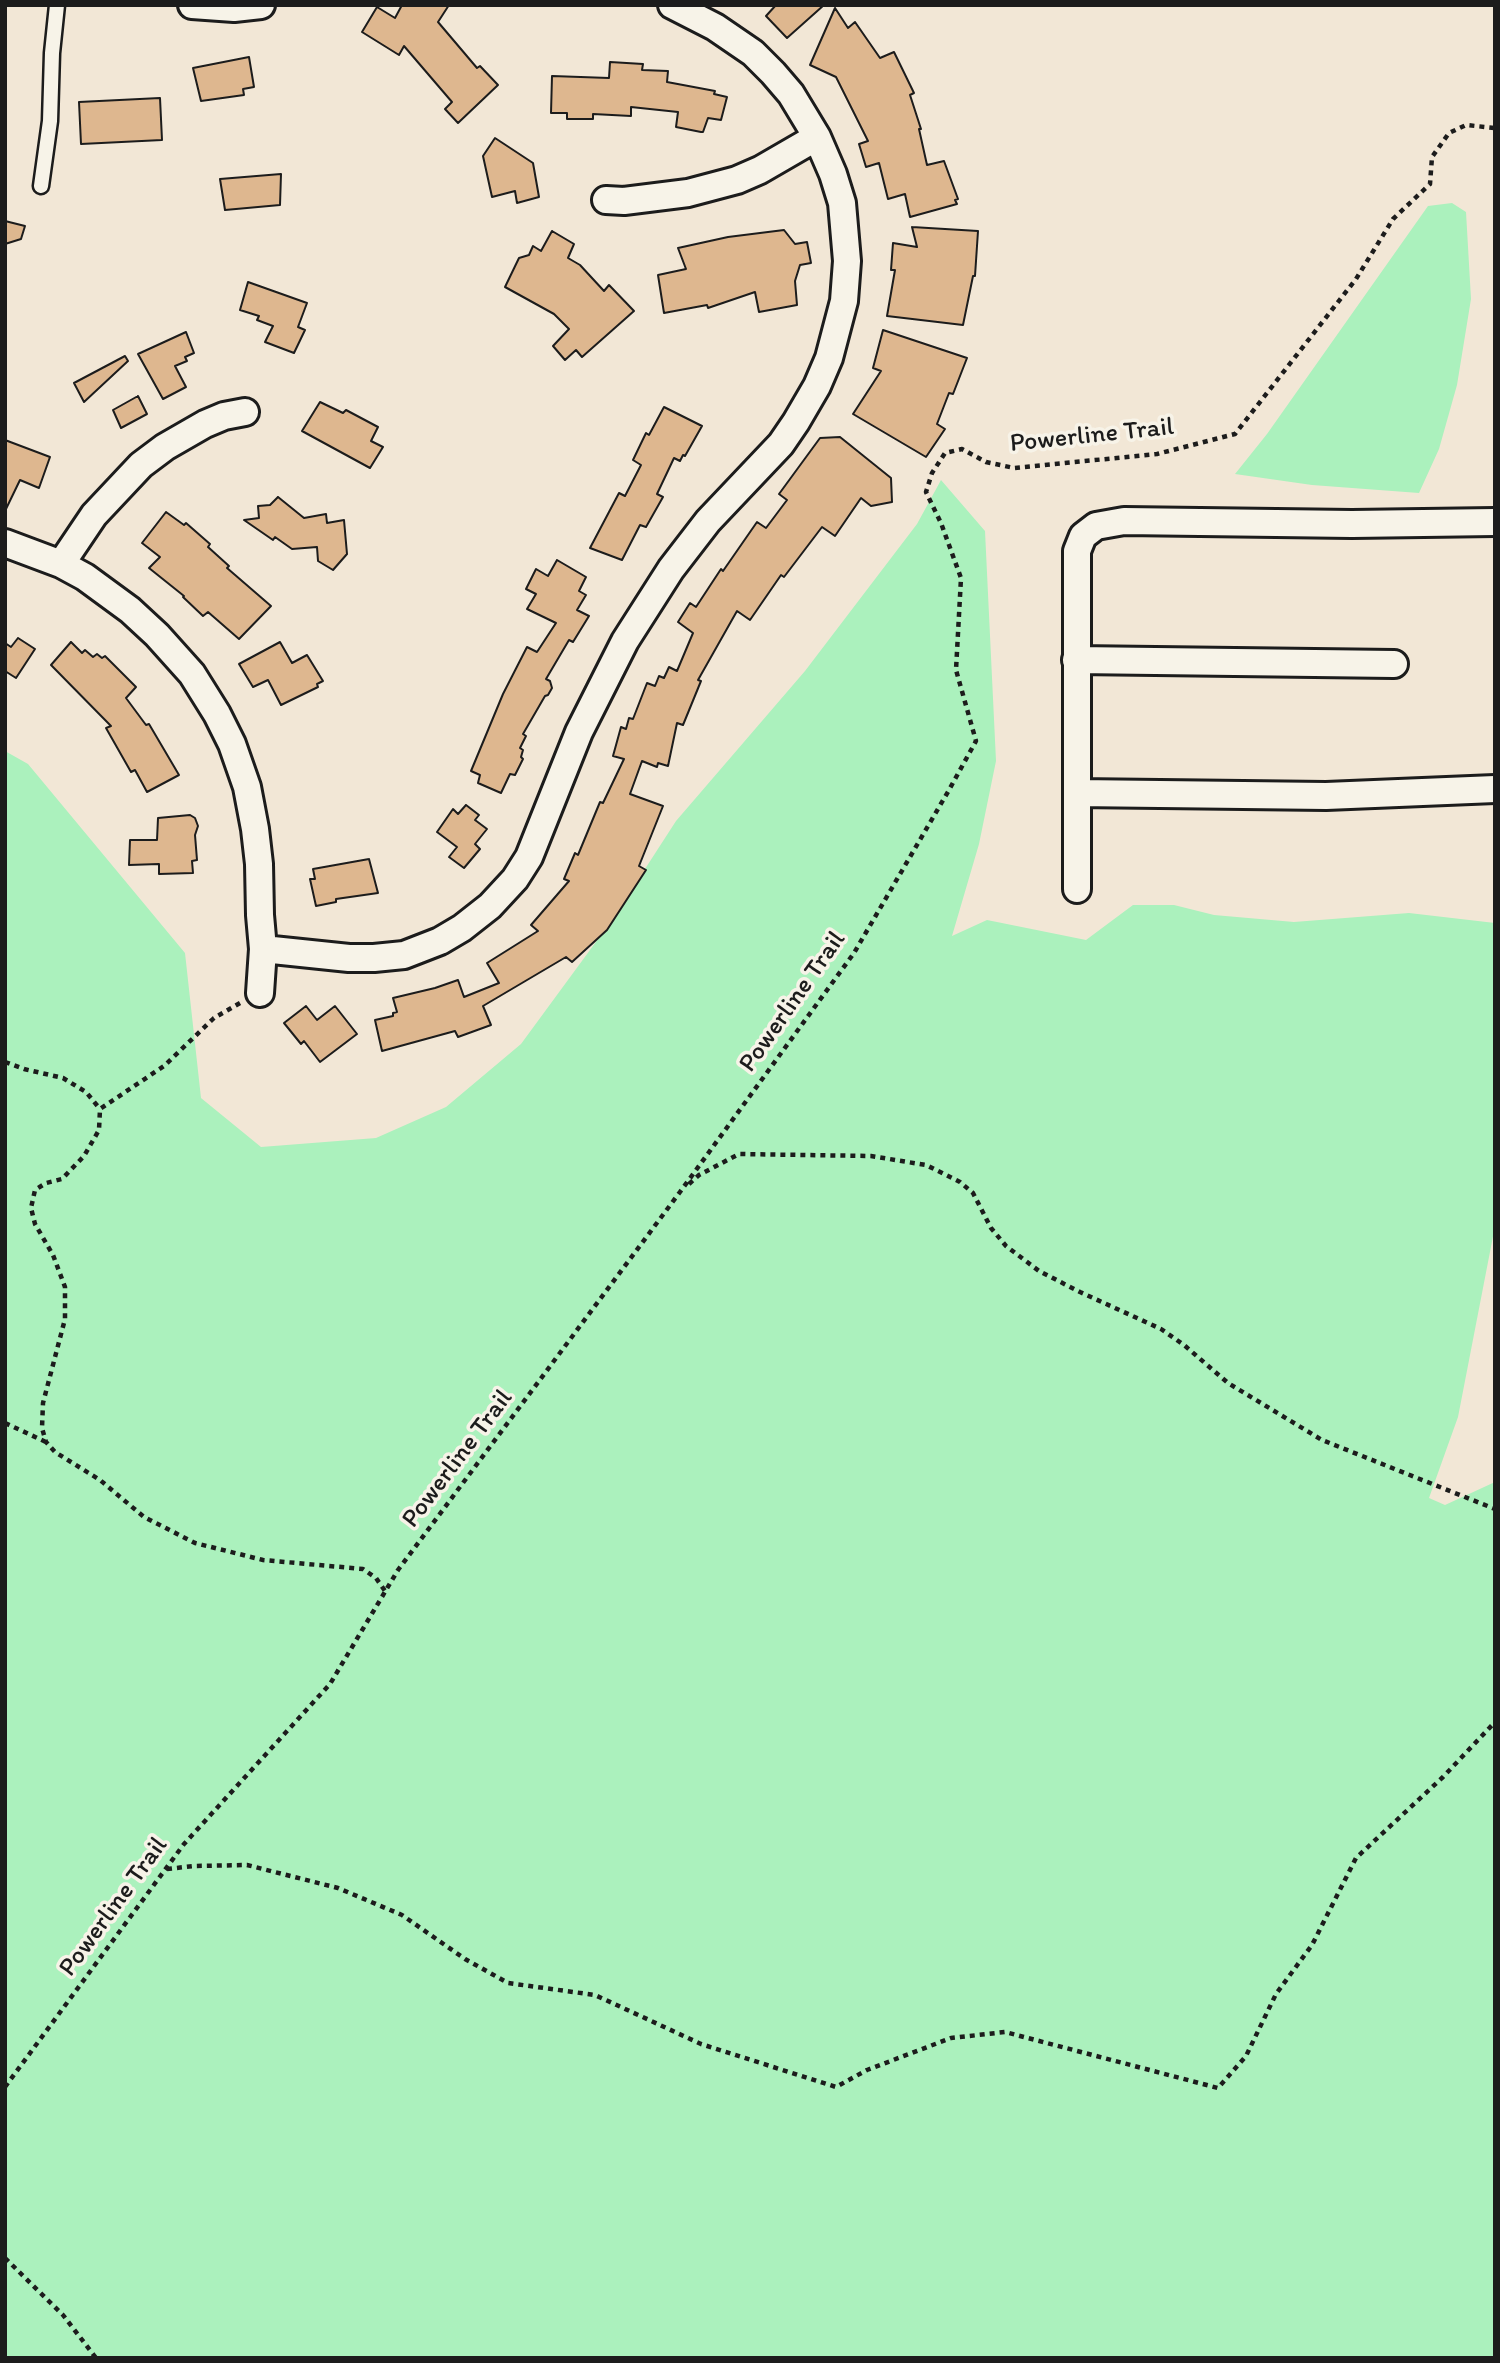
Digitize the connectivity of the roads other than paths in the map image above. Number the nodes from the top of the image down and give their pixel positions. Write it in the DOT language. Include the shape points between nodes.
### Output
graph roads {
  1 [pos="57,5"];
  2 [pos="192,5"];
  3 [pos="261,5"];
  4 [pos="672,5"];
  5 [pos="817,137"];
  6 [pos="41,186"];
  7 [pos="606,200"];
  8 [pos="245,412"];
  9 [pos="1495,522"];
  10 [pos="5,543"];
  11 [pos="61,564"];
  12 [pos="1076,660"];
  13 [pos="1394,664"];
  14 [pos="1495,789"];
  15 [pos="1077,793"];
  16 [pos="1077,889"];
  17 [pos="263,949"];
  18 [pos="260,993"];
  1 -- 6 [label="lane"];
  2 -- 3 [label="street"];
  4 -- 5 [label="street" via="753,53 791,94"];
  5 -- 7 [label="street" via="737,180 688,193"];
  5 -- 17 [label="street" via="834,174 846,232 844,301 829,358 796,422 708,521 625,641 584,721 529,858 490,906 462,928 404,954 349,958"];
  8 -- 11 [label="street" via="205,424 141,465 115,489"];
  9 -- 12 [label="street" via="1124,521 1096,526 1083,536 1077,551"];
  10 -- 11 [label="street"];
  11 -- 17 [label="street" via="130,610 157,635 192,674 217,715 247,787 259,864"];
  12 -- 13 [label="street"];
  12 -- 15 [label="street"];
  14 -- 15 [label="street" via="1326,796"];
  15 -- 16 [label="street"];
  17 -- 18 [label="street"];
}
